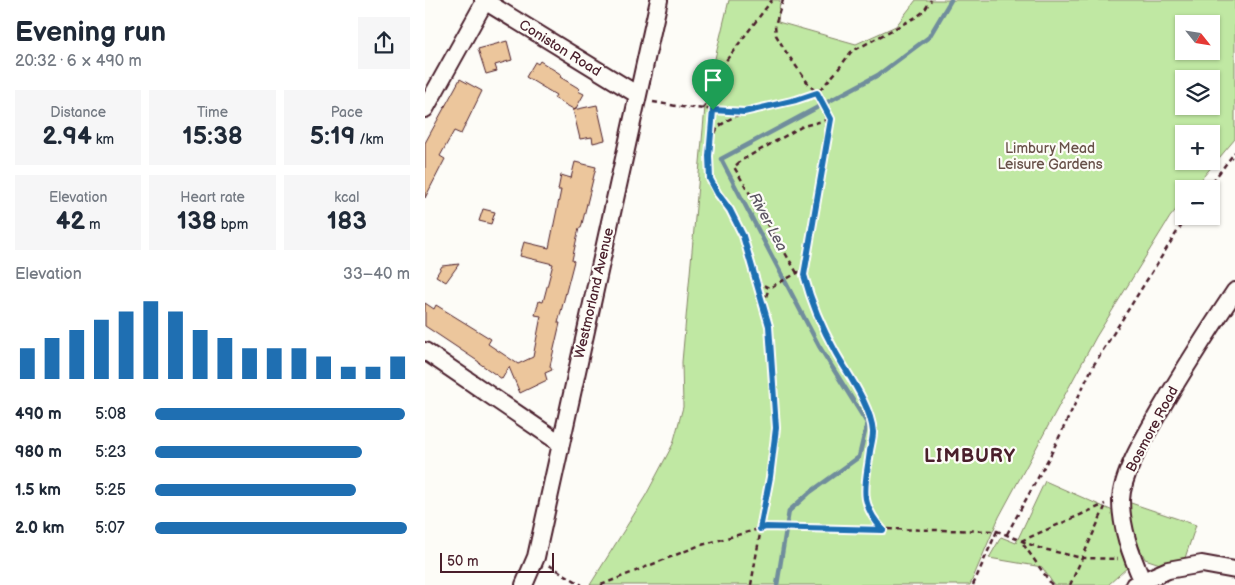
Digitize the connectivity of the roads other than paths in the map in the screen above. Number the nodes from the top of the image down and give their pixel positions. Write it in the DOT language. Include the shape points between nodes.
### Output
graph roads {
  1 [pos="484,0"];
  2 [pos="659,0"];
  3 [pos="637,97"];
  4 [pos="425,109"];
  5 [pos="1235,290"];
  6 [pos="425,351"];
  7 [pos="560,443"];
  8 [pos="1235,570"];
  9 [pos="1137,583"];
  10 [pos="524,585"];
  1 -- 3 [label="street, Coniston Road"];
  1 -- 4 [label="street"];
  2 -- 3 [label="street, Westmorland Avenue"];
  3 -- 7 [label="street, Westmorland Avenue"];
  5 -- 9 [label="street, Bosmore Road" via="1189,361 1128,472 1121,498 1122,515"];
  6 -- 7 [label="street"];
  7 -- 10 [label="street, Westmorland Avenue" via="536,557"];
  8 -- 9 [label="street" via="1202,564 1168,570"];
}
